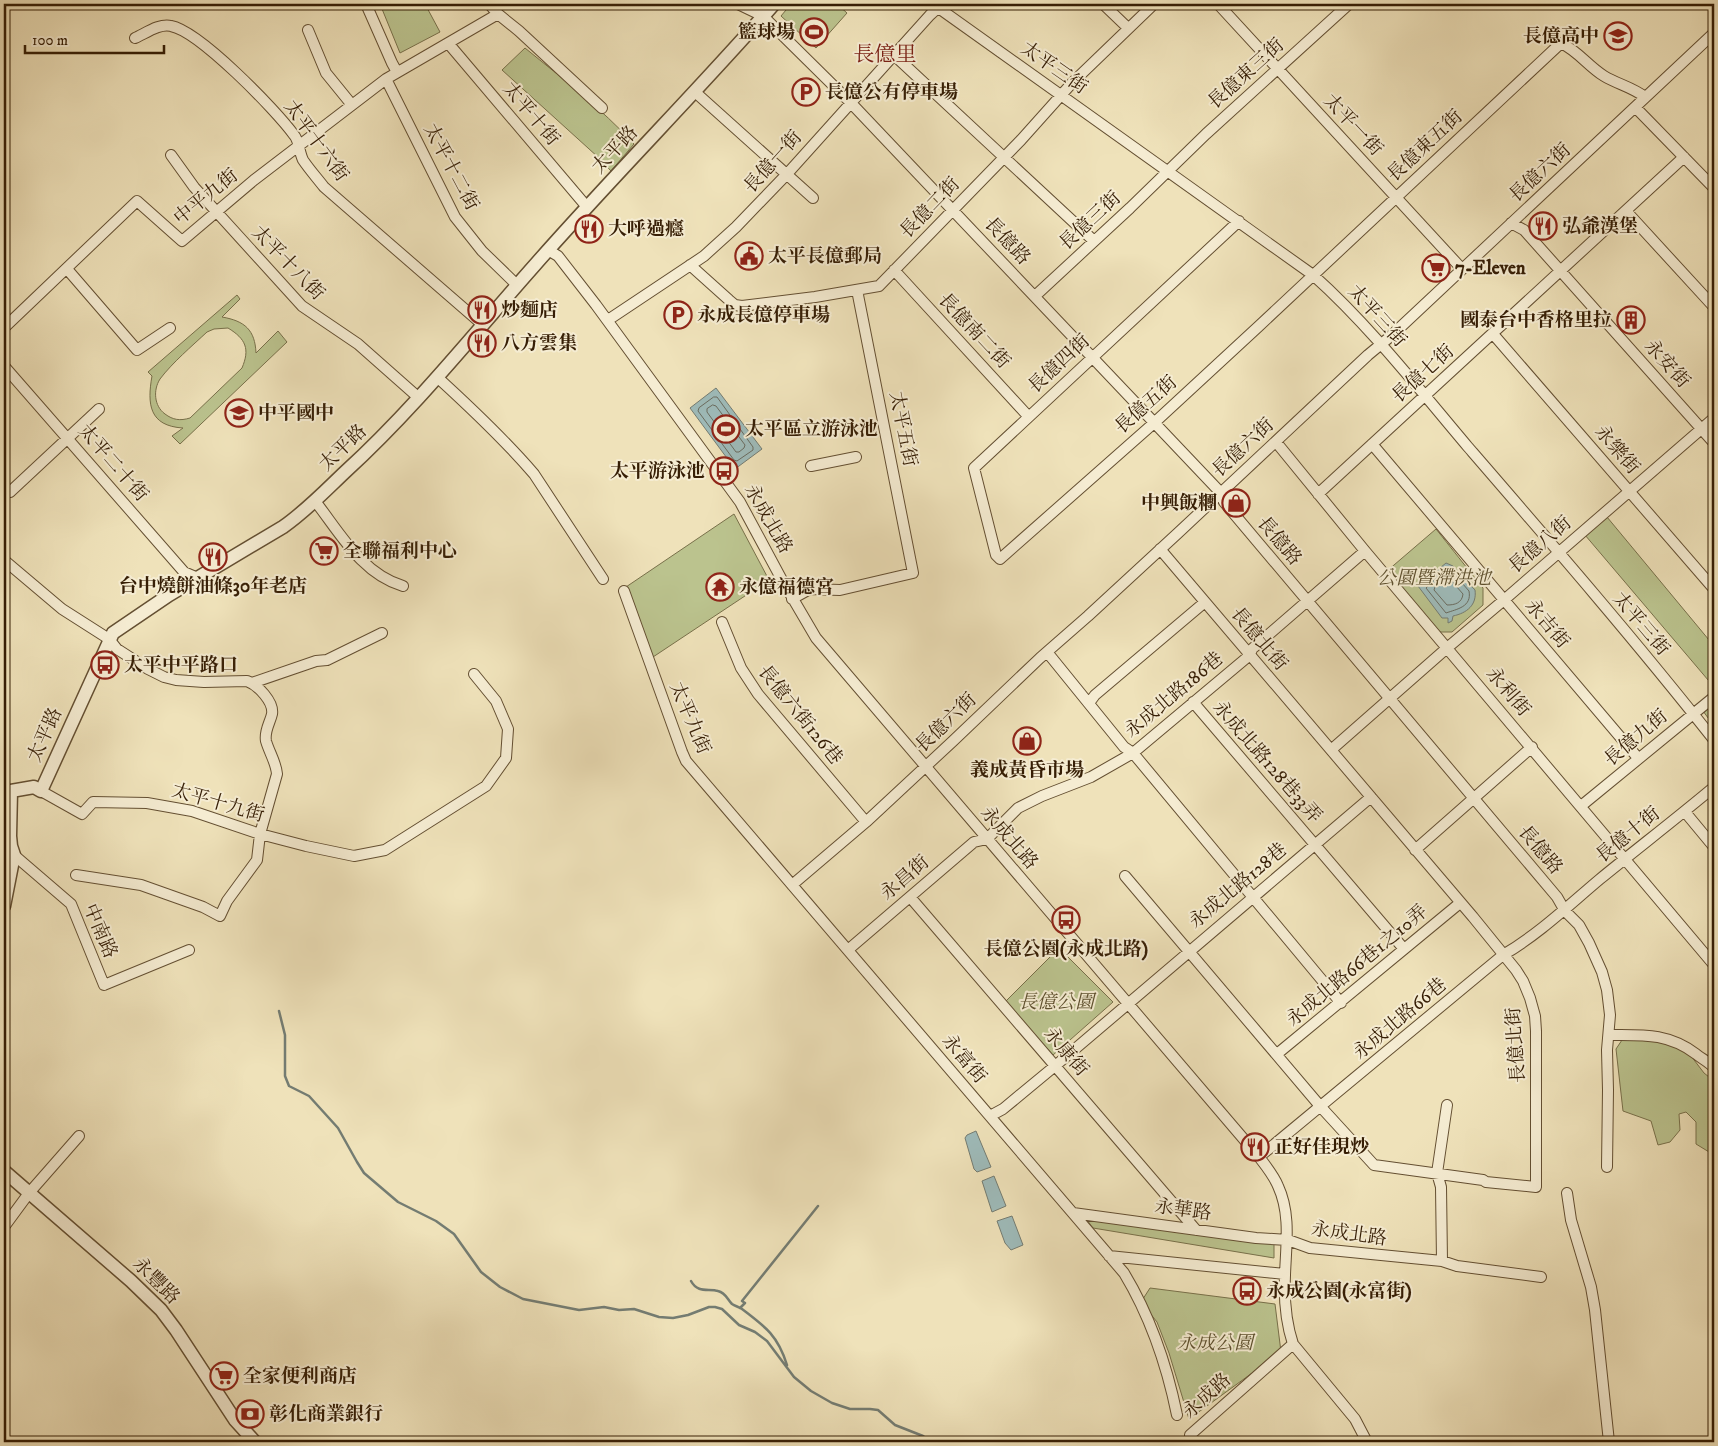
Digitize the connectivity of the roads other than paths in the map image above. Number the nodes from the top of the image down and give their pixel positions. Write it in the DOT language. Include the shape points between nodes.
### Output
graph roads {
  1 [pos="366,4"];
  2 [pos="489,4"];
  3 [pos="738,4"];
  4 [pos="774,4"];
  5 [pos="1103,4"];
  6 [pos="1154,4"];
  7 [pos="1218,4"];
  8 [pos="1349,4"];
  9 [pos="938,5"];
  10 [pos="498,14"];
  11 [pos="763,16"];
  12 [pos="1128,28"];
  13 [pos="308,30"];
  14 [pos="1714,33"];
  15 [pos="135,38"];
  16 [pos="448,43"];
  17 [pos="894,55"];
  18 [pos="1278,69"];
  19 [pos="398,72"];
  20 [pos="386,80"];
  21 [pos="695,92"];
  22 [pos="1061,95"];
  23 [pos="1645,97"];
  24 [pos="851,103"];
  25 [pos="352,105"];
  26 [pos="1635,107"];
  27 [pos="602,108"];
  28 [pos="297,147"];
  29 [pos="170,155"];
  30 [pos="1003,157"];
  31 [pos="1684,157"];
  32 [pos="1168,171"];
  33 [pos="787,174"];
  34 [pos="1714,188"];
  35 [pos="1396,197"];
  36 [pos="813,198"];
  37 [pos="587,207"];
  38 [pos="953,209"];
  39 [pos="216,211"];
  40 [pos="1626,211"];
  41 [pos="1239,221"];
  42 [pos="1511,223"];
  43 [pos="1094,241"];
  44 [pos="548,250"];
  45 [pos="690,265"];
  46 [pos="1462,269"];
  47 [pos="67,270"];
  48 [pos="894,270"];
  49 [pos="1561,271"];
  50 [pos="1313,275"];
  51 [pos="517,285"];
  52 [pos="858,290"];
  53 [pos="1035,296"];
  54 [pos="1714,307"];
  55 [pos="608,320"];
  56 [pos="483,325"];
  57 [pos="4,328"];
  58 [pos="170,328"];
  59 [pos="1493,334"];
  60 [pos="1380,345"];
  61 [pos="1092,357"];
  62 [pos="4,366"];
  63 [pos="437,377"];
  64 [pos="1425,397"];
  65 [pos="418,398"];
  66 [pos="99,410"];
  67 [pos="1028,416"];
  68 [pos="1714,418"];
  69 [pos="1154,423"];
  70 [pos="1701,428"];
  71 [pos="68,439"];
  72 [pos="1276,442"];
  73 [pos="1714,443"];
  74 [pos="1372,444"];
  75 [pos="856,457"];
  76 [pos="811,466"];
  77 [pos="1629,491"];
  78 [pos="10,492"];
  79 [pos="1220,493"];
  80 [pos="1318,494"];
  81 [pos="315,501"];
  82 [pos="1160,549"];
  83 [pos="1365,551"];
  84 [pos="1558,553"];
  85 [pos="1000,559"];
  86 [pos="4,560"];
  87 [pos="198,578"];
  88 [pos="603,579"];
  89 [pos="404,586"];
  90 [pos="1714,589"];
  91 [pos="624,591"];
  92 [pos="792,599"];
  93 [pos="1504,600"];
  94 [pos="1204,602"];
  95 [pos="1307,602"];
  96 [pos="722,622"];
  97 [pos="382,633"];
  98 [pos="109,639"];
  99 [pos="1447,648"];
  100 [pos="1047,652"];
  101 [pos="1250,656"];
  102 [pos="474,674"];
  103 [pos="252,683"];
  104 [pos="1714,697"];
  105 [pos="1389,699"];
  106 [pos="1193,702"];
  107 [pos="1089,703"];
  108 [pos="1693,714"];
  109 [pos="1714,740"];
  110 [pos="1532,747"];
  111 [pos="1331,750"];
  112 [pos="1133,753"];
  113 [pos="1638,758"];
  114 [pos="926,766"];
  115 [pos="1714,787"];
  116 [pos="7,789"];
  117 [pos="41,791"];
  118 [pos="1371,797"];
  119 [pos="1474,798"];
  120 [pos="1581,806"];
  121 [pos="1685,812"];
  122 [pos="866,822"];
  123 [pos="260,834"];
  124 [pos="987,839"];
  125 [pos="1314,844"];
  126 [pos="1714,847"];
  127 [pos="1415,850"];
  128 [pos="14,855"];
  129 [pos="1625,859"];
  130 [pos="76,875"];
  131 [pos="1126,876"];
  132 [pos="792,885"];
  133 [pos="910,897"];
  134 [pos="1252,897"];
  135 [pos="1460,903"];
  136 [pos="4,906"];
  137 [pos="1565,910"];
  138 [pos="848,949"];
  139 [pos="1404,949"];
  140 [pos="189,950"];
  141 [pos="1188,951"];
  142 [pos="1503,955"];
  143 [pos="1714,965"];
  144 [pos="1128,1003"];
  145 [pos="1341,1003"];
  146 [pos="1610,1035"];
  147 [pos="1277,1054"];
  148 [pos="1713,1064"];
  149 [pos="1055,1066"];
  150 [pos="1446,1105"];
  151 [pos="1320,1106"];
  152 [pos="990,1116"];
  153 [pos="79,1136"];
  154 [pos="1259,1157"];
  155 [pos="1607,1167"];
  156 [pos="4,1171"];
  157 [pos="1437,1173"];
  158 [pos="29,1193"];
  159 [pos="1568,1193"];
  160 [pos="1073,1213"];
  161 [pos="4,1227"];
  162 [pos="1196,1230"];
  163 [pos="1288,1240"];
  164 [pos="1110,1256"];
  165 [pos="1442,1262"];
  166 [pos="1285,1274"];
  167 [pos="1541,1277"];
  168 [pos="1293,1344"];
  169 [pos="1177,1415"];
  170 [pos="1190,1435"];
  171 [pos="255,1442"];
  172 [pos="1366,1442"];
  173 [pos="1609,1442"];
  1 -- 19 [label="street"];
  2 -- 10 [label="street"];
  3 -- 11 [label="street, 長億路"];
  4 -- 11 [label="street, 太平路"];
  5 -- 12 [label="street"];
  6 -- 12 [label="street, 長億二街"];
  7 -- 18 [label="street, 太平一街"];
  8 -- 18 [label="street, 長億東三街"];
  9 -- 17 [label="street, 長億一街"];
  9 -- 22 [label="street, 太平三街"];
  10 -- 16 [label="street, 中平九街"];
  10 -- 27 [label="street"];
  11 -- 21 [label="street, 太平路"];
  11 -- 24 [label="street, 長億路"];
  12 -- 22 [label="street, 長億二街"];
  13 -- 25 [label="street" via="326,73"];
  14 -- 23 [label="street, 長億六街"];
  15 -- 28 [label="street, 太平十六街" via="161,26 185,31 216,54 274,111 296,137"];
  16 -- 19 [label="street, 中平九街"];
  16 -- 37 [label="street, 太平十街"];
  17 -- 24 [label="street, 長億一街"];
  17 -- 30 [label="street"];
  18 -- 32 [label="street, 長億東三街"];
  18 -- 35 [label="street, 太平一街"];
  19 -- 20 [label="street, 中平九街"];
  20 -- 25 [label="street, 中平九街"];
  20 -- 51 [label="street, 太平十二街" via="455,218"];
  21 -- 33 [label="street"];
  21 -- 37 [label="street, 太平路"];
  22 -- 30 [label="street, 長億二街"];
  22 -- 32 [label="street, 太平三街"];
  23 -- 26 [label="street, 長億六街"];
  23 -- 35 [label="street, 長億東五街" via="1635,89 1604,76 1561,43"];
  24 -- 33 [label="street, 長億一街"];
  24 -- 38 [label="street, 長億路"];
  25 -- 28 [label="street, 中平九街"];
  26 -- 31 [label="street"];
  26 -- 42 [label="street, 長億六街"];
  28 -- 39 [label="street, 中平九街"];
  28 -- 56 [label="street, 太平十六街" via="324,187"];
  29 -- 39 [label="street, 太平十八街"];
  30 -- 38 [label="street, 長億二街"];
  30 -- 43 [label="street"];
  31 -- 34 [label="street"];
  31 -- 40 [label="street, 長億七街"];
  32 -- 41 [label="street, 太平三街"];
  32 -- 43 [label="street, 長億三街"];
  33 -- 36 [label="street"];
  33 -- 45 [label="street, 長億一街" via="736,227"];
  35 -- 46 [label="street, 太平一街"];
  35 -- 50 [label="street, 長億東五街"];
  37 -- 44 [label="street, 太平路"];
  38 -- 48 [label="street, 長億二街"];
  38 -- 53 [label="street, 長億路"];
  39 -- 47 [label="street, 中平九街" via="182,241 137,201"];
  39 -- 65 [label="street, 太平十八街" via="302,306 358,344"];
  40 -- 49 [label="street, 長億七街"];
  40 -- 54 [label="street"];
  41 -- 50 [label="street, 太平三街"];
  41 -- 61 [label="street, 長億四街"];
  42 -- 46 [label="street, 長億六街"];
  42 -- 49 [label="street, 永安街" via="1524,230"];
  43 -- 53 [label="street, 長億三街"];
  44 -- 51 [label="street, 太平路"];
  44 -- 55 [label="street, 永成北路" via="558,256"];
  45 -- 52 [label="street, 長億二街" via="735,305"];
  45 -- 55 [label="street, 長億一街"];
  46 -- 60 [label="street, 長億六街"];
  47 -- 57 [label="street, 中平九街"];
  47 -- 58 [label="street" via="137,350"];
  48 -- 52 [label="street, 長億二街" via="879,286"];
  48 -- 67 [label="street, 長億南二街"];
  49 -- 59 [label="street, 長億七街"];
  49 -- 70 [label="street, 永安街"];
  50 -- 60 [label="street, 太平三街"];
  50 -- 69 [label="street, 長億五街"];
  51 -- 56 [label="street, 太平路"];
  52 -- 92 [label="street, 太平五街" via="913,574 840,590 810,589"];
  53 -- 61 [label="street, 長億路"];
  55 -- 92 [label="street, 永成北路" via="740,502"];
  56 -- 63 [label="street, 太平路"];
  59 -- 64 [label="street, 長億七街"];
  59 -- 77 [label="street, 永樂街"];
  60 -- 64 [label="street, 太平三街"];
  60 -- 72 [label="street, 長億六街"];
  61 -- 67 [label="street, 長億四街"];
  61 -- 69 [label="street, 長億路"];
  62 -- 71 [label="street, 太平二十街"];
  63 -- 65 [label="street, 太平路"];
  63 -- 88 [label="street" via="481,417 529,469"];
  64 -- 74 [label="street, 長億七街"];
  64 -- 84 [label="street, 太平三街"];
  65 -- 81 [label="street, 太平路"];
  66 -- 71 [label="street"];
  67 -- 85 [label="street, 長億四街" via="974,468 996,555"];
  68 -- 70 [label="street, 長億八街"];
  69 -- 79 [label="street, 長億路"];
  69 -- 85 [label="street, 長億五街"];
  70 -- 73 [label="street, 永安街"];
  70 -- 77 [label="street, 長億八街"];
  71 -- 78 [label="street"];
  71 -- 87 [label="street, 太平二十街" via="184,572"];
  72 -- 79 [label="street, 長億六街"];
  72 -- 80 [label="street, 永利街"];
  74 -- 80 [label="street, 長億七街"];
  74 -- 93 [label="street, 永吉街"];
  75 -- 76 [label="street"];
  77 -- 84 [label="street, 長億八街"];
  77 -- 90 [label="street, 永樂街"];
  79 -- 82 [label="street, 長億六街"];
  79 -- 95 [label="street, 長億路"];
  80 -- 83 [label="street, 永利街"];
  81 -- 87 [label="street, 太平路" via="297,518"];
  81 -- 89 [label="street" via="364,564 384,579"];
  82 -- 94 [label="street, 長億北街"];
  82 -- 100 [label="street, 長億六街"];
  83 -- 95 [label="street, 永成北路186巷"];
  83 -- 99 [label="street, 永利街"];
  84 -- 93 [label="street, 長億八街"];
  84 -- 108 [label="street, 太平三街"];
  86 -- 98 [label="street" via="62,609"];
  87 -- 98 [label="street, 太平路" via="123,624"];
  91 -- 132 [label="street, 太平九街" via="686,761"];
  92 -- 114 [label="street, 永成北路" via="816,638"];
  93 -- 99 [label="street, 長億八街"];
  93 -- 113 [label="street, 永吉街"];
  94 -- 101 [label="street, 長億北街"];
  94 -- 107 [label="street"];
  95 -- 101 [label="street, 永成北路186巷" via="1252,649"];
  95 -- 105 [label="street, 長億路"];
  96 -- 122 [label="street, 長億六街126巷" via="741,668 758,694"];
  97 -- 103 [label="street" via="327,660"];
  98 -- 103 [label="street" via="117,649 148,670 176,680"];
  98 -- 117 [label="street, 太平路"];
  99 -- 105 [label="street, 長億八街"];
  99 -- 110 [label="street, 永利街"];
  100 -- 107 [label="street"];
  100 -- 114 [label="street, 長億六街"];
  101 -- 106 [label="street, 永成北路186巷"];
  101 -- 111 [label="street, 長億北街"];
  102 -- 123 [label="street, 太平十九街" via="496,701 508,729 506,758 486,786 385,850 354,856"];
  103 -- 123 [label="street" via="272,709 266,740 277,774"];
  104 -- 108 [label="street, 長億九街"];
  105 -- 111 [label="street"];
  105 -- 119 [label="street, 長億路"];
  106 -- 112 [label="street, 永成北路186巷"];
  106 -- 125 [label="street, 永成北路128巷33弄"];
  107 -- 112 [label="street"];
  108 -- 109 [label="street, 太平三街"];
  108 -- 113 [label="street, 長億九街"];
  110 -- 119 [label="street"];
  110 -- 120 [label="street, 永利街"];
  111 -- 118 [label="street, 長億北街"];
  112 -- 124 [label="street, 永成北路186巷" via="1091,777 1018,808"];
  112 -- 134 [label="street"];
  113 -- 120 [label="street, 長億九街"];
  114 -- 122 [label="street, 長億六街"];
  114 -- 124 [label="street, 永成北路"];
  115 -- 121 [label="street, 長億十街"];
  116 -- 117 [label="street, 太平路" via="34,787"];
  116 -- 128 [label="street, 太平路"];
  117 -- 123 [label="street, 太平十九街" via="82,814 93,802 147,803 192,811"];
  118 -- 125 [label="street, 永成北路128巷"];
  118 -- 127 [label="street, 長億北街"];
  119 -- 127 [label="street"];
  119 -- 137 [label="street, 長億路"];
  120 -- 129 [label="street, 永利街"];
  121 -- 126 [label="street"];
  121 -- 129 [label="street, 長億十街"];
  122 -- 132 [label="street, 長億六街"];
  123 -- 130 [label="street" via="257,860 220,916 141,885"];
  124 -- 133 [label="street, 永昌街" via="974,842"];
  124 -- 144 [label="street, 永成北路"];
  125 -- 134 [label="street, 永成北路128巷"];
  125 -- 139 [label="street, 永成北路128巷33弄"];
  127 -- 135 [label="street, 長億北街"];
  128 -- 136 [label="street, 太平路"];
  128 -- 140 [label="street, 中南路" via="71,904 104,985"];
  129 -- 137 [label="street, 長億十街"];
  129 -- 143 [label="street, 永利街"];
  131 -- 141 [label="street"];
  132 -- 138 [label="street, 永富街"];
  133 -- 138 [label="street, 永昌街"];
  133 -- 149 [label="street, 永康街"];
  134 -- 141 [label="street, 永成北路128巷"];
  134 -- 145 [label="street"];
  135 -- 139 [label="street, 永成北路66巷1之10弄"];
  135 -- 142 [label="street, 長億北街"];
  137 -- 142 [label="street, 永成北路66巷"];
  137 -- 146 [label="street, 長億路" via="1579,925 1602,972 1607,990"];
  138 -- 152 [label="street, 永富街"];
  139 -- 145 [label="street, 永成北路66巷1之10弄"];
  141 -- 144 [label="street, 永成北路128巷"];
  141 -- 147 [label="street"];
  142 -- 151 [label="street, 永成北路66巷"];
  142 -- 157 [label="street, 長億北街" via="1523,981 1535,1016 1536,1187"];
  144 -- 149 [label="street, 永成北路128巷"];
  144 -- 154 [label="street, 永成北路"];
  145 -- 147 [label="street, 永成北路66巷1之10弄"];
  146 -- 148 [label="street" via="1665,1038"];
  146 -- 155 [label="street, 長億路" via="1607,1050"];
  147 -- 151 [label="street"];
  149 -- 152 [label="street, 永成北路128巷" via="1003,1110"];
  149 -- 162 [label="street, 永康街"];
  150 -- 157 [label="street"];
  151 -- 154 [label="street, 永成北路66巷"];
  151 -- 157 [label="street" via="1374,1165"];
  152 -- 160 [label="street, 永富街"];
  153 -- 158 [label="street"];
  154 -- 163 [label="street, 永成北路" via="1278,1186 1284,1202"];
  156 -- 158 [label="street, 永豐路"];
  157 -- 165 [label="street" via="1442,1187"];
  158 -- 161 [label="street"];
  158 -- 171 [label="street, 永豐路" via="161,1310 235,1420"];
  159 -- 173 [label="street" via="1571,1220 1595,1310"];
  160 -- 162 [label="street, 永華路"];
  160 -- 164 [label="street, 永富街"];
  162 -- 163 [label="street, 永華路"];
  163 -- 165 [label="street, 永成北路" via="1310,1248"];
  163 -- 166 [label="street"];
  164 -- 166 [label="street"];
  164 -- 169 [label="street, 永富街" via="1124,1273 1145,1314 1165,1368"];
  165 -- 167 [label="street, 永成北路"];
  166 -- 168 [label="street"];
  168 -- 170 [label="street, 永成路"];
  168 -- 172 [label="street" via="1355,1419"];
}
